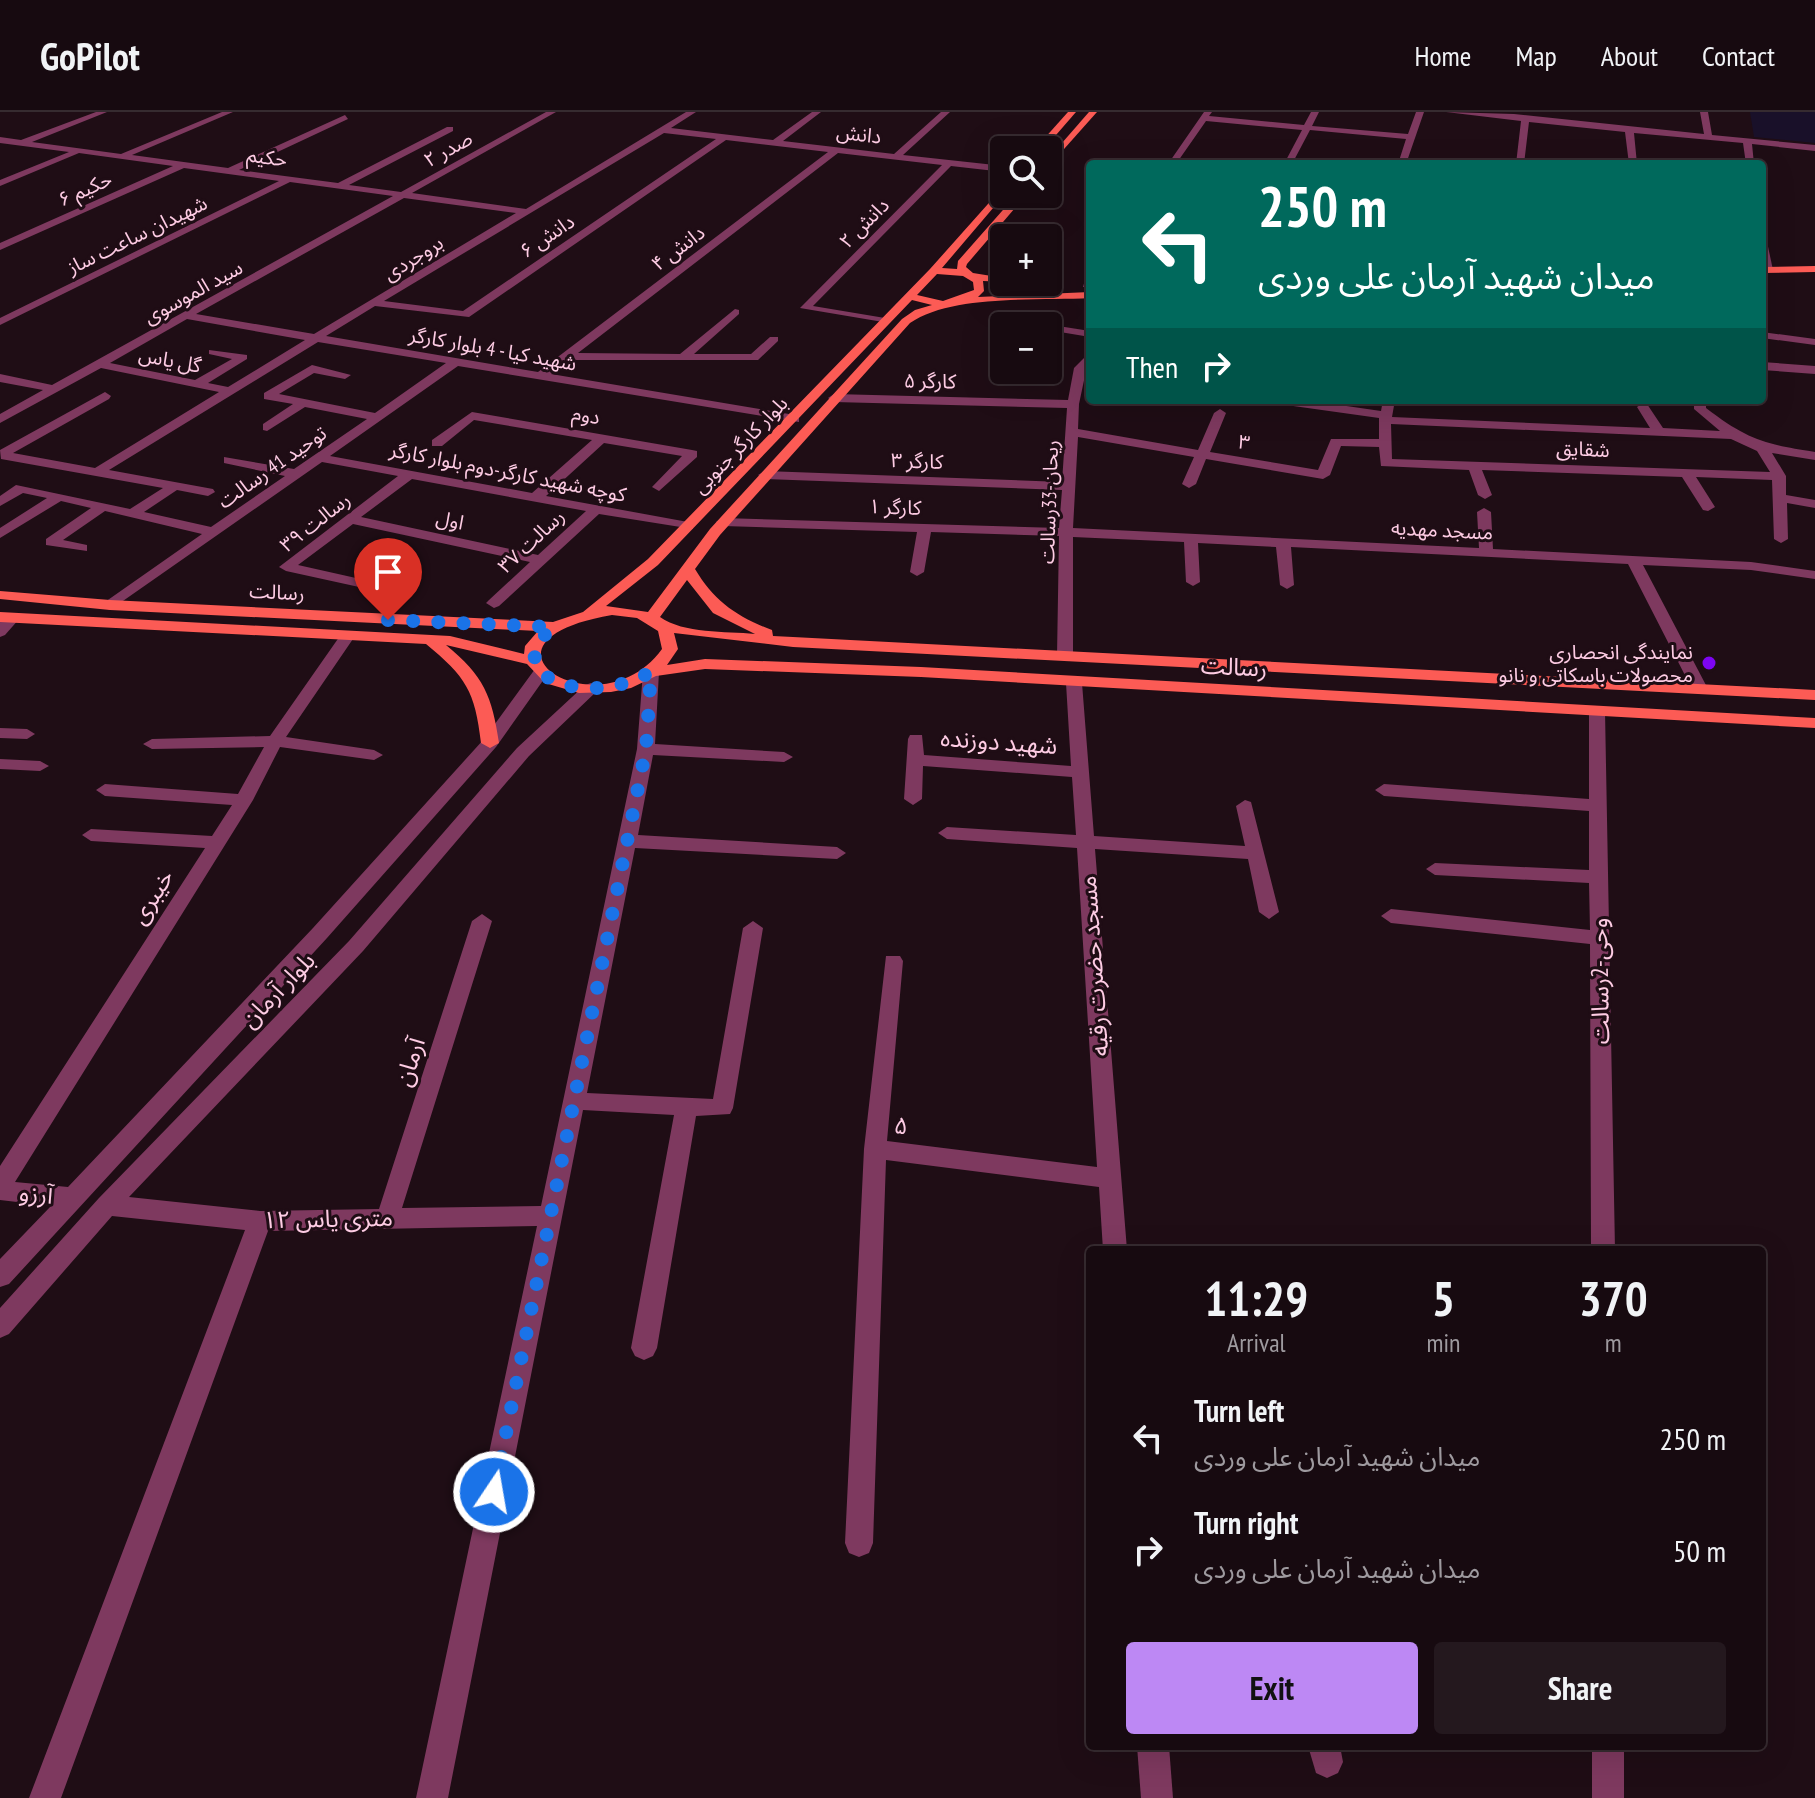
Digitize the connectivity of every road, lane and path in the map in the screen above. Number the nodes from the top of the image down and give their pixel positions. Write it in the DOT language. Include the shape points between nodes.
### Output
graph roads {
  1 [pos="103,112"];
  2 [pos="229,112"];
  3 [pos="552,112"];
  4 [pos="692,112"];
  5 [pos="817,112"];
  6 [pos="946,112"];
  7 [pos="1072,112"];
  8 [pos="1093,112"];
  9 [pos="1315,112"];
  10 [pos="1432,112"];
  11 [pos="1450,112"];
  12 [pos="1704,112"];
  13 [pos="1420,113"];
  14 [pos="1535,113"];
  15 [pos="1206,115"];
  16 [pos="345,117"];
  17 [pos="1501,117"];
  18 [pos="1525,120"];
  19 [pos="1563,123"];
  20 [pos="1307,127"];
  21 [pos="450,129"];
  22 [pos="1629,129"];
  23 [pos="662,130"];
  24 [pos="1051,136"];
  25 [pos="1708,136"];
  26 [pos="724,137"];
  27 [pos="1409,137"];
  28 [pos="0,140"];
  29 [pos="1747,141"];
  30 [pos="21,143"];
  31 [pos="775,143"];
  32 [pos="1062,148"];
  33 [pos="1815,148"];
  34 [pos="80,150"];
  35 [pos="836,150"];
  36 [pos="0,151"];
  37 [pos="123,156"];
  38 [pos="896,157"];
  39 [pos="1175,160"];
  40 [pos="1290,160"];
  41 [pos="1403,160"];
  42 [pos="1520,160"];
  43 [pos="1633,160"];
  44 [pos="1749,160"];
  45 [pos="949,163"];
  46 [pos="184,164"];
  47 [pos="990,167"];
  48 [pos="230,171"];
  49 [pos="290,179"];
  50 [pos="0,183"];
  51 [pos="340,186"];
  52 [pos="403,194"];
  53 [pos="990,205"];
  54 [pos="1010,208"];
  55 [pos="528,212"];
  56 [pos="0,247"];
  57 [pos="454,254"];
  58 [pos="469,256"];
  59 [pos="1815,269"];
  60 [pos="1766,270"];
  61 [pos="934,271"];
  62 [pos="969,274"];
  63 [pos="990,278"];
  64 [pos="1815,281"];
  65 [pos="1766,282"];
  66 [pos="1062,285"];
  67 [pos="1086,286"];
  68 [pos="1086,286"];
  69 [pos="1062,290"];
  70 [pos="910,296"];
  71 [pos="1024,296"];
  72 [pos="376,303"];
  73 [pos="947,303"];
  74 [pos="393,305"];
  75 [pos="735,312"];
  76 [pos="186,316"];
  77 [pos="885,321"];
  78 [pos="0,322"];
  79 [pos="1062,329"];
  80 [pos="1086,333"];
  81 [pos="1766,336"];
  82 [pos="318,338"];
  83 [pos="774,339"];
  84 [pos="334,341"];
  85 [pos="1815,342"];
  86 [pos="213,352"];
  87 [pos="567,356"];
  88 [pos="683,357"];
  89 [pos="457,361"];
  90 [pos="100,364"];
  91 [pos="1766,366"];
  92 [pos="1085,369"];
  93 [pos="1810,370"];
  94 [pos="345,375"];
  95 [pos="542,375"];
  96 [pos="0,378"];
  97 [pos="197,384"];
  98 [pos="1815,384"];
  99 [pos="55,389"];
  100 [pos="232,391"];
  101 [pos="105,396"];
  102 [pos="834,398"];
  103 [pos="303,403"];
  104 [pos="1073,404"];
  105 [pos="1304,404"];
  106 [pos="1388,404"];
  107 [pos="1700,404"];
  108 [pos="1222,405"];
  109 [pos="1643,407"];
  110 [pos="378,417"];
  111 [pos="1386,417"];
  112 [pos="2,418"];
  113 [pos="795,419"];
  114 [pos="20,420"];
  115 [pos="36,423"];
  116 [pos="52,426"];
  117 [pos="267,427"];
  118 [pos="1071,432"];
  119 [pos="1659,432"];
  120 [pos="1733,435"];
  121 [pos="602,438"];
  122 [pos="437,443"];
  123 [pos="1388,443"];
  124 [pos="1762,448"];
  125 [pos="1203,455"];
  126 [pos="1815,456"];
  127 [pos="320,458"];
  128 [pos="229,460"];
  129 [pos="1474,465"];
  130 [pos="97,472"];
  131 [pos="1686,472"];
  132 [pos="297,474"];
  133 [pos="410,474"];
  134 [pos="765,475"];
  135 [pos="1779,476"];
  136 [pos="1189,484"];
  137 [pos="175,486"];
  138 [pos="1068,486"];
  139 [pos="659,487"];
  140 [pos="208,492"];
  141 [pos="1485,495"];
  142 [pos="60,496"];
  143 [pos="535,498"];
  144 [pos="1780,498"];
  145 [pos="0,502"];
  146 [pos="1815,504"];
  147 [pos="1708,507"];
  148 [pos="100,508"];
  149 [pos="596,509"];
  150 [pos="1484,512"];
  151 [pos="129,515"];
  152 [pos="351,519"];
  153 [pos="723,522"];
  154 [pos="688,526"];
  155 [pos="925,528"];
  156 [pos="214,532"];
  157 [pos="1066,532"];
  158 [pos="0,534"];
  159 [pos="1191,538"];
  160 [pos="1781,539"];
  161 [pos="1283,543"];
  162 [pos="82,548"];
  163 [pos="1486,552"];
  164 [pos="540,560"];
  165 [pos="1633,560"];
  166 [pos="687,567"];
  167 [pos="917,572"];
  168 [pos="1815,575"];
  169 [pos="1193,582"];
  170 [pos="1287,585"];
  171 [pos="391,590"];
  172 [pos="0,595"];
  173 [pos="494,603"];
  174 [pos="110,605"];
  175 [pos="590,612"];
  176 [pos="6,617"];
  177 [pos="657,622"];
  178 [pos="553,627"];
  179 [pos="0,632"];
  180 [pos="725,635"];
  181 [pos="347,636"];
  182 [pos="430,640"];
  183 [pos="793,642"];
  184 [pos="1065,656"];
  185 [pos="715,664"];
  186 [pos="537,667"];
  187 [pos="651,672"];
  188 [pos="1074,683"];
  189 [pos="591,688"];
  190 [pos="1700,689"];
  191 [pos="1815,695"];
  192 [pos="1597,711"];
  193 [pos="1815,723"];
  194 [pos="0,733"];
  195 [pos="27,734"];
  196 [pos="916,739"];
  197 [pos="275,741"];
  198 [pos="490,743"];
  199 [pos="152,744"];
  200 [pos="646,749"];
  201 [pos="374,755"];
  202 [pos="784,757"];
  203 [pos="915,760"];
  204 [pos="0,764"];
  205 [pos="40,766"];
  206 [pos="1080,772"];
  207 [pos="105,790"];
  208 [pos="1384,790"];
  209 [pos="913,799"];
  210 [pos="244,800"];
  211 [pos="1245,806"];
  212 [pos="1598,806"];
  213 [pos="947,833"];
  214 [pos="91,835"];
  215 [pos="627,841"];
  216 [pos="217,842"];
  217 [pos="1085,842"];
  218 [pos="837,853"];
  219 [pos="1256,853"];
  220 [pos="1435,869"];
  221 [pos="1599,877"];
  222 [pos="1269,912"];
  223 [pos="1391,916"];
  224 [pos="482,921"];
  225 [pos="753,928"];
  226 [pos="1599,938"];
  227 [pos="893,961"];
  228 [pos="574,1101"];
  229 [pos="687,1107"];
  230 [pos="875,1149"];
  231 [pos="1109,1178"];
  232 [pos="0,1188"];
  233 [pos="73,1198"];
  234 [pos="107,1205"];
  235 [pos="551,1216"];
  236 [pos="387,1219"];
  237 [pos="260,1221"];
  238 [pos="1115,1246"];
  239 [pos="1603,1246"];
  240 [pos="0,1276"];
  241 [pos="0,1326"];
  242 [pos="644,1348"];
  243 [pos="859,1543"];
  244 [pos="1153,1750"];
  245 [pos="1608,1750"];
  246 [pos="45,1798"];
  247 [pos="432,1798"];
  248 [pos="1157,1798"];
  249 [pos="1608,1798"];
  1 -- 30 [label="street"];
  2 -- 37 [label="street"];
  3 -- 52 [label="street, صدر ۲"];
  4 -- 23 [label="street, بروجردی"];
  5 -- 31 [label="street"];
  6 -- 38 [label="street"];
  7 -- 24 [label="main road"];
  8 -- 32 [label="main road"];
  9 -- 20 [label="street"];
  10 -- 13 [label="street"];
  11 -- 17 [label="street"];
  12 -- 25 [label="street"];
  13 -- 27 [label="street"];
  14 -- 17 [label="street"];
  14 -- 19 [label="street"];
  15 -- 20 [label="street"];
  15 -- 39 [label="street"];
  16 -- 48 [label="street"];
  17 -- 18 [label="street"];
  18 -- 19 [label="street"];
  18 -- 42 [label="street"];
  19 -- 22 [label="street"];
  20 -- 27 [label="street"];
  20 -- 40 [label="street"];
  21 -- 51 [label="street"];
  22 -- 25 [label="street" via="1656,127"];
  22 -- 43 [label="street"];
  23 -- 26 [label="street, دانش"];
  23 -- 55 [label="street, بروجردی"];
  25 -- 29 [label="street"];
  26 -- 31 [label="street, دانش"];
  26 -- 74 [label="street, دانش ۶" via="465,315"];
  27 -- 41 [label="street"];
  28 -- 30 [label="street, حکیم"];
  29 -- 33 [label="street"];
  29 -- 44 [label="street"];
  30 -- 34 [label="street, حکیم"];
  30 -- 36 [label="street"];
  31 -- 35 [label="street, دانش"];
  34 -- 37 [label="street, حکیم"];
  34 -- 50 [label="street"];
  35 -- 38 [label="street, دانش"];
  35 -- 87 [label="street, دانش ۴"];
  37 -- 46 [label="street, حکیم"];
  38 -- 45 [label="street, دانش"];
  45 -- 47 [label="street, دانش"];
  45 -- 77 [label="street, دانش ۲" via="805,308"];
  46 -- 48 [label="street, حکیم"];
  46 -- 56 [label="street, حکیم ۶"];
  48 -- 49 [label="street, حکیم"];
  49 -- 51 [label="street, حکیم"];
  49 -- 78 [label="street, شهیدان ساعت ساز"];
  51 -- 52 [label="street, حکیم"];
  52 -- 55 [label="street, حکیم"];
  52 -- 76 [label="street, سید الموسوی"];
  53 -- 61 [label="main road"];
  54 -- 62 [label="main road" via="962,263"];
  55 -- 57 [label="street, بروجردی"];
  55 -- 58 [label="street, بروجردی" via="523,221"];
  57 -- 58 [label="street"];
  57 -- 72 [label="street, بروجردی"];
  58 -- 74 [label="street, بروجردی"];
  59 -- 60 [label="main road"];
  61 -- 62 [label="main road"];
  61 -- 70 [label="main road, بلوار کارگر جنوبی"];
  62 -- 63 [label="main road"];
  62 -- 73 [label="main road" via="979,291"];
  64 -- 65 [label="main road"];
  66 -- 67 [label="main road"];
  68 -- 69 [label="main road"];
  70 -- 73 [label="main road"];
  70 -- 77 [label="main road, بلوار کارگر جنوبی"];
  71 -- 73 [label="main road"];
  72 -- 74 [label="street, دانش ۶"];
  72 -- 82 [label="street, بروجردی"];
  73 -- 102 [label="main road, بلوار کارگر جنوبی" via="906,321"];
  74 -- 84 [label="street, بروجردی"];
  75 -- 88 [label="street"];
  76 -- 82 [label="street, شهید کیا - 4 بلوار کارگر"];
  76 -- 90 [label="street, سید الموسوی"];
  77 -- 113 [label="main road, بلوار کارگر جنوبی"];
  79 -- 80 [label="street"];
  81 -- 85 [label="street"];
  82 -- 84 [label="street, شهید کیا - 4 بلوار کارگر"];
  82 -- 100 [label="street, بروجردی"];
  83 -- 88 [label="street" via="754,358"];
  84 -- 89 [label="street, شهید کیا - 4 بلوار کارگر"];
  86 -- 97 [label="street" via="243,357"];
  87 -- 88 [label="street"];
  87 -- 95 [label="street, دانش ۴"];
  89 -- 95 [label="street, شهید کیا - 4 بلوار کارگر"];
  89 -- 110 [label="street, توحید 41 رسالت"];
  90 -- 97 [label="street, گل یاس"];
  90 -- 99 [label="street, سید الموسوی"];
  91 -- 93 [label="street"];
  92 -- 104 [label="street, ریحان-33رسالت"];
  93 -- 98 [label="street"];
  94 -- 103 [label="street" via="312,369 268,396"];
  95 -- 113 [label="street, شهید کیا - 4 بلوار کارگر"];
  96 -- 99 [label="street"];
  97 -- 100 [label="street, گل یاس"];
  99 -- 112 [label="street, سید الموسوی"];
  100 -- 130 [label="street, بروجردی"];
  101 -- 116 [label="street"];
  102 -- 104 [label="street, کارگر ۵"];
  102 -- 134 [label="main road, بلوار کارگر جنوبی"];
  103 -- 110 [label="street"];
  103 -- 117 [label="street"];
  104 -- 118 [label="street, ریحان-33رسالت"];
  105 -- 111 [label="street"];
  106 -- 111 [label="street"];
  107 -- 120 [label="street"];
  108 -- 125 [label="street"];
  109 -- 119 [label="street"];
  110 -- 127 [label="street, توحید 41 رسالت"];
  111 -- 119 [label="street"];
  111 -- 123 [label="street"];
  112 -- 114 [label="street"];
  113 -- 154 [label="main road, بلوار کارگر جنوبی"];
  115 -- 116 [label="street"];
  116 -- 130 [label="street" via="1,455"];
  118 -- 125 [label="street, ۳"];
  118 -- 138 [label="street, ریحان-33رسالت"];
  119 -- 120 [label="street"];
  120 -- 124 [label="street"];
  121 -- 122 [label="street, دوم" via="472,416"];
  121 -- 139 [label="street, دوم" via="692,454"];
  121 -- 143 [label="street"];
  123 -- 125 [label="street, ۳" via="1336,442 1323,475"];
  123 -- 129 [label="street, شقایق" via="1386,463"];
  124 -- 126 [label="street"];
  124 -- 135 [label="street"];
  125 -- 136 [label="street"];
  127 -- 132 [label="street, توحید 41 رسالت"];
  127 -- 133 [label="street, کوچه شهید کارگر-دوم بلوار کارگر"];
  128 -- 132 [label="street"];
  129 -- 131 [label="street, شقایق"];
  129 -- 141 [label="street"];
  130 -- 137 [label="street"];
  131 -- 135 [label="street, شقایق"];
  131 -- 147 [label="street"];
  132 -- 156 [label="street, توحید 41 رسالت"];
  133 -- 143 [label="street, کوچه شهید کارگر-دوم بلوار کارگر"];
  133 -- 152 [label="street, رسالت ۳۹"];
  134 -- 138 [label="street, کارگر ۳"];
  134 -- 153 [label="main road, بلوار کارگر جنوبی"];
  135 -- 144 [label="street"];
  137 -- 140 [label="street"];
  137 -- 151 [label="street"];
  138 -- 157 [label="street, ریحان-33رسالت"];
  142 -- 145 [label="street" via="21,488"];
  142 -- 148 [label="street"];
  142 -- 158 [label="street"];
  143 -- 149 [label="street, کوچه شهید کارگر-دوم بلوار کارگر"];
  144 -- 146 [label="street"];
  144 -- 160 [label="street"];
  148 -- 151 [label="street"];
  148 -- 162 [label="street" via="51,542"];
  149 -- 154 [label="street, کوچه شهید کارگر-دوم بلوار کارگر"];
  149 -- 164 [label="street, رسالت ۳۷"];
  150 -- 163 [label="street"];
  151 -- 156 [label="street"];
  152 -- 164 [label="street, اول"];
  152 -- 171 [label="street, رسالت ۳۹" via="286,567"];
  153 -- 155 [label="street, کارگر ۱"];
  153 -- 166 [label="main road, بلوار کارگر جنوبی"];
  154 -- 175 [label="main road, بلوار کارگر جنوبی"];
  155 -- 157 [label="street, کارگر ۱"];
  155 -- 167 [label="street"];
  156 -- 174 [label="street, توحید 41 رسالت"];
  157 -- 159 [label="street, مسجد مهدیه"];
  157 -- 184 [label="street, ریحان-33رسالت"];
  159 -- 161 [label="street, مسجد مهدیه"];
  159 -- 169 [label="street"];
  161 -- 163 [label="street, مسجد مهدیه"];
  161 -- 170 [label="street"];
  163 -- 165 [label="street, مسجد مهدیه"];
  164 -- 173 [label="street, رسالت ۳۷"];
  165 -- 168 [label="street, مسجد مهدیه"];
  165 -- 190 [label="street"];
  166 -- 177 [label="main road, بلوار کارگر جنوبی"];
  166 -- 183 [label="main road" via="719,613"];
  172 -- 174 [label="main road, رسالت"];
  174 -- 178 [label="main road, رسالت"];
  175 -- 177 [label="main road, رسالت" via="622,611"];
  175 -- 178 [label="main road"];
  176 -- 179 [label="street"];
  176 -- 181 [label="main road, رسالت"];
  177 -- 180 [label="main road, رسالت"];
  177 -- 187 [label="main road" via="670,637 670,649"];
  178 -- 186 [label="main road" via="534,650"];
  180 -- 183 [label="main road, رسالت"];
  180 -- 185 [label="main road" via="704,648 705,657"];
  181 -- 182 [label="main road, رسالت"];
  181 -- 197 [label="street, خیبری"];
  182 -- 186 [label="main road, رسالت" via="498,651"];
  182 -- 198 [label="main road" via="473,678 485,697"];
  183 -- 184 [label="main road, رسالت"];
  184 -- 190 [label="main road, رسالت"];
  185 -- 187 [label="main road, رسالت"];
  185 -- 188 [label="main road, رسالت"];
  186 -- 189 [label="main road, رسالت" via="570,687"];
  186 -- 198 [label="street, بلوار آرمان"];
  187 -- 189 [label="main road, رسالت" via="613,687"];
  187 -- 200 [label="street"];
  188 -- 192 [label="main road, رسالت"];
  188 -- 206 [label="street, مسجد حضرت رقیه"];
  189 -- 234 [label="street, بلوار آرمان" via="523,752 356,946"];
  190 -- 191 [label="main road, رسالت"];
  192 -- 193 [label="main road, رسالت"];
  192 -- 212 [label="street, وحی-2رسالت"];
  194 -- 195 [label="street"];
  196 -- 203 [label="street"];
  197 -- 199 [label="street"];
  197 -- 201 [label="street"];
  197 -- 210 [label="street, خیبری"];
  198 -- 233 [label="street, بلوار آرمان"];
  200 -- 202 [label="street"];
  200 -- 215 [label="street"];
  203 -- 206 [label="street, شهید دوزنده"];
  203 -- 209 [label="street"];
  204 -- 205 [label="street"];
  206 -- 217 [label="street, مسجد حضرت رقیه"];
  207 -- 210 [label="street"];
  208 -- 212 [label="street"];
  210 -- 216 [label="street, خیبری"];
  211 -- 219 [label="street"];
  212 -- 221 [label="street, وحی-2رسالت"];
  213 -- 217 [label="street"];
  214 -- 216 [label="street"];
  215 -- 218 [label="street"];
  215 -- 228 [label="street"];
  216 -- 232 [label="street, خیبری"];
  217 -- 219 [label="street"];
  217 -- 231 [label="street, مسجد حضرت رقیه"];
  219 -- 222 [label="street"];
  220 -- 221 [label="street"];
  221 -- 226 [label="street, وحی-2رسالت"];
  223 -- 226 [label="street"];
  224 -- 236 [label="street, آرمان"];
  225 -- 229 [label="street" via="722,1108"];
  226 -- 239 [label="street, وحی-2رسالت"];
  227 -- 230 [label="street, ۵"];
  228 -- 229 [label="street"];
  228 -- 235 [label="street"];
  229 -- 242 [label="street"];
  230 -- 231 [label="street, ۵"];
  230 -- 243 [label="street"];
  231 -- 238 [label="street, مسجد حضرت رقیه"];
  232 -- 233 [label="street, آرزو"];
  233 -- 240 [label="street, بلوار آرمان"];
  234 -- 237 [label="street, ۱۲ متری یاس"];
  234 -- 241 [label="street, بلوار آرمان"];
  235 -- 236 [label="street, ۱۲ متری یاس"];
  235 -- 247 [label="street"];
  236 -- 237 [label="street, ۱۲ متری یاس"];
  237 -- 246 [label="street"];
  244 -- 248 [label="street"];
  245 -- 249 [label="street"];
}
